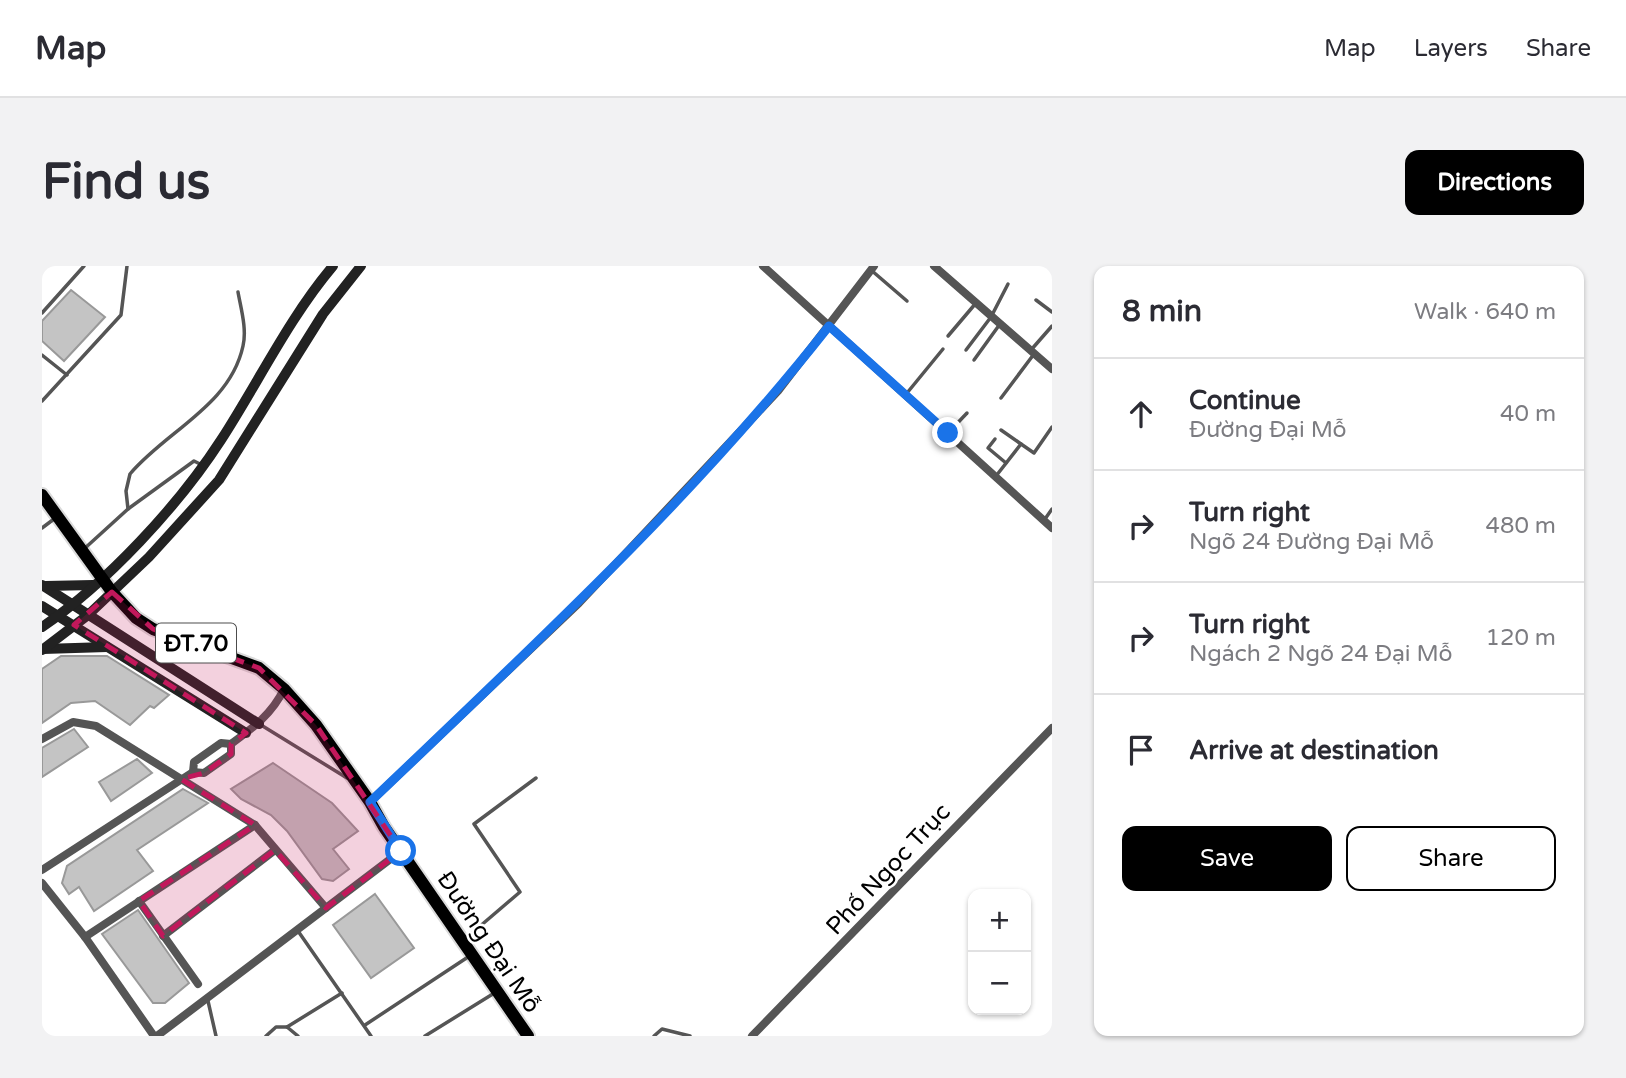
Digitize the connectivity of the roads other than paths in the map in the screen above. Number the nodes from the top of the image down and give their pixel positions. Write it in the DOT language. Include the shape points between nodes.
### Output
graph roads {
  1 [pos="84,266"];
  2 [pos="127,266"];
  3 [pos="334,266"];
  4 [pos="361,266"];
  5 [pos="763,266"];
  6 [pos="934,266"];
  7 [pos="873,268"];
  8 [pos="1009,284"];
  9 [pos="238,292"];
  10 [pos="1037,300"];
  11 [pos="907,301"];
  12 [pos="976,303"];
  13 [pos="1052,312"];
  14 [pos="42,313"];
  15 [pos="991,317"];
  16 [pos="1000,324"];
  17 [pos="829,326"];
  18 [pos="1052,326"];
  19 [pos="948,336"];
  20 [pos="943,349"];
  21 [pos="966,350"];
  22 [pos="1032,353"];
  23 [pos="42,355"];
  24 [pos="974,360"];
  25 [pos="1052,369"];
  26 [pos="67,375"];
  27 [pos="906,395"];
  28 [pos="1001,398"];
  29 [pos="42,401"];
  30 [pos="967,413"];
  31 [pos="1052,427"];
  32 [pos="1001,430"];
  33 [pos="948,433"];
  34 [pos="996,439"];
  35 [pos="1021,444"];
  36 [pos="1006,463"];
  37 [pos="204,466"];
  38 [pos="996,476"];
  39 [pos="42,495"];
  40 [pos="128,509"];
  41 [pos="1052,509"];
  42 [pos="57,516"];
  43 [pos="1044,520"];
  44 [pos="42,528"];
  45 [pos="1052,528"];
  46 [pos="82,550"];
  47 [pos="97,582"];
  48 [pos="43,585"];
  49 [pos="112,592"];
  50 [pos="73,603"];
  51 [pos="42,606"];
  52 [pos="88,615"];
  53 [pos="59,616"];
  54 [pos="74,625"];
  55 [pos="42,627"];
  56 [pos="108,647"];
  57 [pos="43,649"];
  58 [pos="285,688"];
  59 [pos="259,723"];
  60 [pos="1052,728"];
  61 [pos="246,733"];
  62 [pos="42,739"];
  63 [pos="231,744"];
  64 [pos="193,772"];
  65 [pos="536,778"];
  66 [pos="181,779"];
  67 [pos="358,785"];
  68 [pos="370,802"];
  69 [pos="255,825"];
  70 [pos="275,850"];
  71 [pos="401,851"];
  72 [pos="42,870"];
  73 [pos="42,883"];
  74 [pos="139,901"];
  75 [pos="326,908"];
  76 [pos="299,931"];
  77 [pos="163,936"];
  78 [pos="85,937"];
  79 [pos="464,941"];
  80 [pos="472,954"];
  81 [pos="198,984"];
  82 [pos="498,991"];
  83 [pos="342,993"];
  84 [pos="207,998"];
  85 [pos="365,1025"];
  86 [pos="287,1027"];
  87 [pos="156,1036"];
  88 [pos="216,1036"];
  89 [pos="266,1036"];
  90 [pos="298,1036"];
  91 [pos="371,1036"];
  92 [pos="425,1036"];
  93 [pos="528,1036"];
  94 [pos="653,1036"];
  95 [pos="690,1036"];
  96 [pos="752,1036"];
  1 -- 14 [label="lane"];
  2 -- 26 [label="lane" via="121,315"];
  3 -- 37 [label="main road"];
  4 -- 49 [label="main road" via="323,314 219,480"];
  5 -- 17 [label="street"];
  6 -- 12 [label="street"];
  7 -- 11 [label="lane"];
  7 -- 17 [label="street"];
  8 -- 15 [label="lane"];
  9 -- 40 [label="lane" via="244,345 231,376 210,404 130,474"];
  10 -- 13 [label="lane"];
  12 -- 15 [label="street"];
  12 -- 19 [label="lane"];
  15 -- 16 [label="street"];
  15 -- 21 [label="lane"];
  16 -- 22 [label="street"];
  16 -- 24 [label="lane"];
  17 -- 27 [label="street"];
  17 -- 68 [label="street" via="778,391 579,603"];
  18 -- 22 [label="lane"];
  20 -- 27 [label="lane"];
  22 -- 25 [label="street"];
  22 -- 28 [label="lane"];
  23 -- 26 [label="lane"];
  26 -- 29 [label="lane"];
  27 -- 33 [label="street"];
  30 -- 33 [label="lane"];
  31 -- 35 [label="lane" via="1034,453"];
  32 -- 35 [label="lane"];
  33 -- 38 [label="street"];
  34 -- 36 [label="lane" via="988,449"];
  35 -- 36 [label="lane"];
  36 -- 38 [label="lane"];
  37 -- 40 [label="lane" via="194,461"];
  37 -- 47 [label="main road"];
  38 -- 43 [label="street"];
  39 -- 42 [label="main road, Đường Đại Mỗ / ĐT.70"];
  40 -- 46 [label="lane"];
  41 -- 43 [label="lane"];
  42 -- 44 [label="lane"];
  42 -- 46 [label="main road, Đường Đại Mỗ / ĐT.70"];
  43 -- 45 [label="street"];
  46 -- 47 [label="main road, Đường Đại Mỗ / ĐT.70"];
  47 -- 48 [label="main road"];
  47 -- 49 [label="main road, Đường Đại Mỗ / ĐT.70"];
  47 -- 50 [label="main road"];
  48 -- 50 [label="main road"];
  49 -- 52 [label="main road"];
  49 -- 58 [label="main road, Đường Đại Mỗ / ĐT.70" via="153,629 259,668"];
  50 -- 52 [label="main road"];
  50 -- 53 [label="main road"];
  51 -- 53 [label="main road"];
  52 -- 54 [label="main road"];
  52 -- 59 [label="main road"];
  53 -- 54 [label="main road"];
  53 -- 55 [label="main road"];
  54 -- 56 [label="main road"];
  54 -- 57 [label="main road"];
  56 -- 57 [label="main road"];
  56 -- 61 [label="main road"];
  58 -- 59 [label="street"];
  58 -- 67 [label="main road, Đường Đại Mỗ / ĐT.70"];
  59 -- 61 [label="street"];
  59 -- 67 [label="lane"];
  60 -- 96 [label="street, Phố Ngọc Trục"];
  61 -- 63 [label="street"];
  62 -- 66 [label="street" via="62,725 85,722"];
  63 -- 64 [label="street" via="221,743 194,762"];
  63 -- 64 [label="street" via="230,754 204,773"];
  64 -- 66 [label="street"];
  65 -- 79 [label="lane" via="474,824 520,892"];
  66 -- 69 [label="street"];
  66 -- 72 [label="street"];
  67 -- 68 [label="main road, Đường Đại Mỗ / ĐT.70"];
  68 -- 71 [label="main road, Đường Đại Mỗ / ĐT.70"];
  69 -- 70 [label="street"];
  69 -- 74 [label="street"];
  70 -- 75 [label="street"];
  70 -- 77 [label="street"];
  71 -- 75 [label="street"];
  71 -- 79 [label="main road, Đường Đại Mỗ / ĐT.70"];
  73 -- 78 [label="street"];
  74 -- 77 [label="street"];
  74 -- 78 [label="street"];
  75 -- 76 [label="street"];
  76 -- 83 [label="lane"];
  76 -- 84 [label="street"];
  77 -- 81 [label="street"];
  78 -- 87 [label="street"];
  79 -- 80 [label="main road, Đường Đại Mỗ / ĐT.70"];
  80 -- 82 [label="main road, Đường Đại Mỗ / ĐT.70"];
  80 -- 85 [label="lane"];
  82 -- 92 [label="lane"];
  82 -- 93 [label="main road, Đường Đại Mỗ / ĐT.70"];
  83 -- 85 [label="lane"];
  83 -- 86 [label="lane"];
  84 -- 87 [label="street"];
  84 -- 88 [label="lane"];
  85 -- 91 [label="lane"];
  86 -- 89 [label="lane" via="276,1027"];
  86 -- 90 [label="lane"];
  94 -- 95 [label="lane" via="662,1029"];
}
